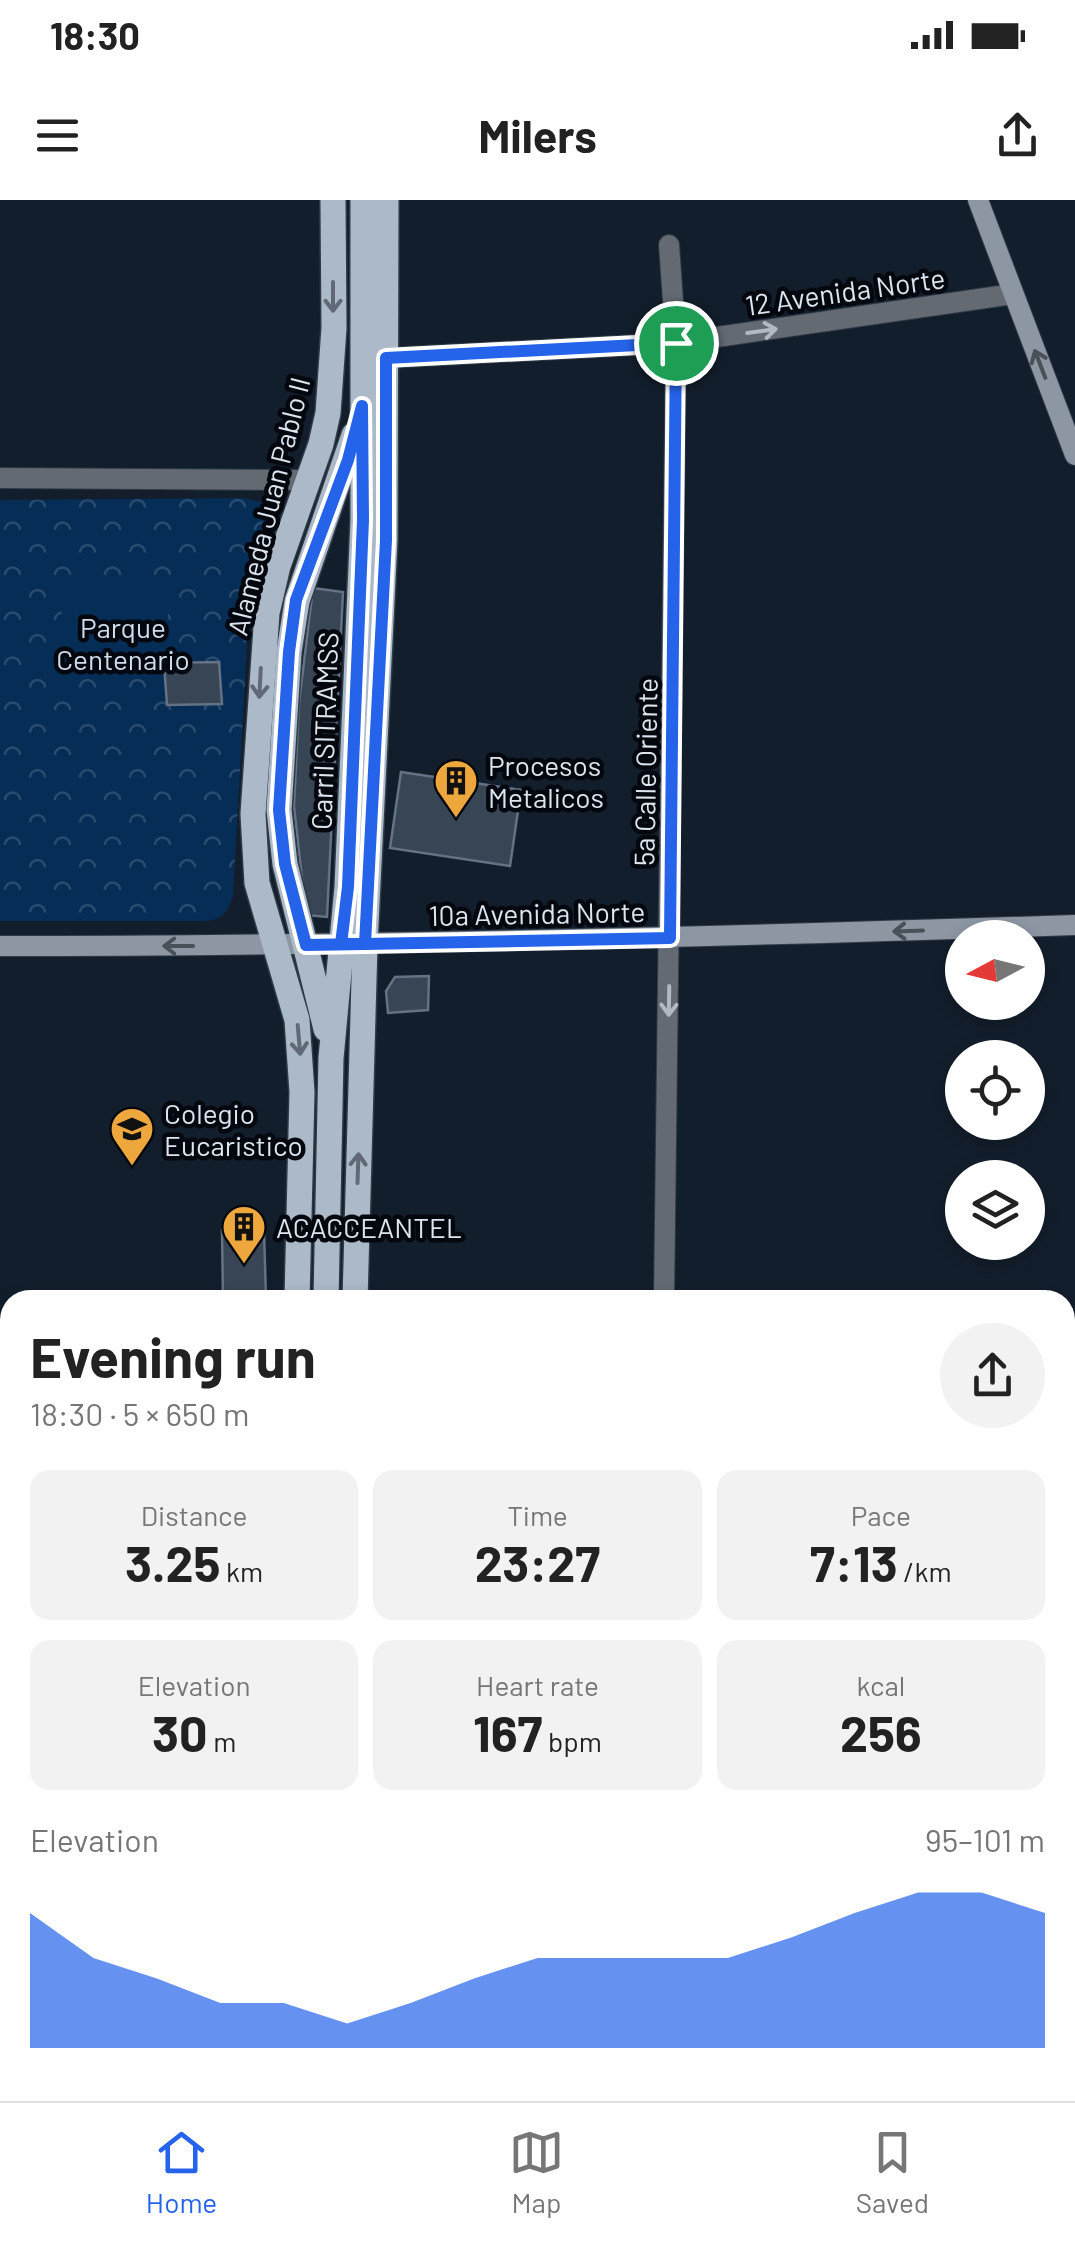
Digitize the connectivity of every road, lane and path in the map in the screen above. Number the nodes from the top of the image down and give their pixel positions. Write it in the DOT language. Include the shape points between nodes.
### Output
graph roads {
  1 [pos="333,200"];
  2 [pos="362,200"];
  3 [pos="386,200"];
  4 [pos="978,200"];
  5 [pos="669,245"];
  6 [pos="1013,294"];
  7 [pos="676,343"];
  8 [pos="386,358"];
  9 [pos="362,406"];
  10 [pos="1075,454"];
  11 [pos="0,478"];
  12 [pos="308,480"];
  13 [pos="1075,925"];
  14 [pos="670,938"];
  15 [pos="353,944"];
  16 [pos="306,945"];
  17 [pos="0,946"];
  18 [pos="276,946"];
  19 [pos="331,1058"];
  20 [pos="298,1290"];
  21 [pos="326,1290"];
  22 [pos="354,1290"];
  23 [pos="664,1290"];
  1 -- 12 [label="main road, Alameda Juan Pablo II, one-way" via="332,371 328,413"];
  2 -- 9 [label="main road, Carril SITRAMSS"];
  3 -- 8 [label="main road"];
  4 -- 6 [label="street"];
  5 -- 7 [label="street, 5a Calle Oriente"];
  7 -- 6 [label="street, 12 Avenida Norte, one-way"];
  10 -- 6 [label="street, one-way"];
  7 -- 8 [label="street, 12 Avenida Norte"];
  7 -- 14 [label="street, 5a Calle Oriente"];
  8 -- 15 [label="main road" via="386,540"];
  9 -- 15 [label="main road, Carril SITRAMSS" via="348,887"];
  9 -- 16 [label="main road, Carril SITRAMSS" via="296,600 289,652 279,810"];
  11 -- 12 [label="street"];
  12 -- 18 [label="main road, Alameda Juan Pablo II, one-way" via="278,566 262,646 253,851"];
  13 -- 14 [label="street, 10a Avenida Norte, one-way"];
  14 -- 15 [label="street, 10a Avenida Norte"];
  14 -- 23 [label="street, 5a Calle Oriente, one-way"];
  15 -- 16 [label="street, 10a Avenida Norte"];
  15 -- 19 [label="main road, Carril SITRAMSS"];
  22 -- 15 [label="main road, one-way"];
  16 -- 18 [label="street, 10a Avenida Norte"];
  16 -- 19 [label="main road, Carril SITRAMSS"];
  18 -- 17 [label="street, 10a Avenida Norte, one-way"];
  18 -- 20 [label="main road, Alameda Juan Pablo II, one-way" via="294,1003 300,1057"];
  19 -- 21 [label="main road, Carril SITRAMSS"];
}
